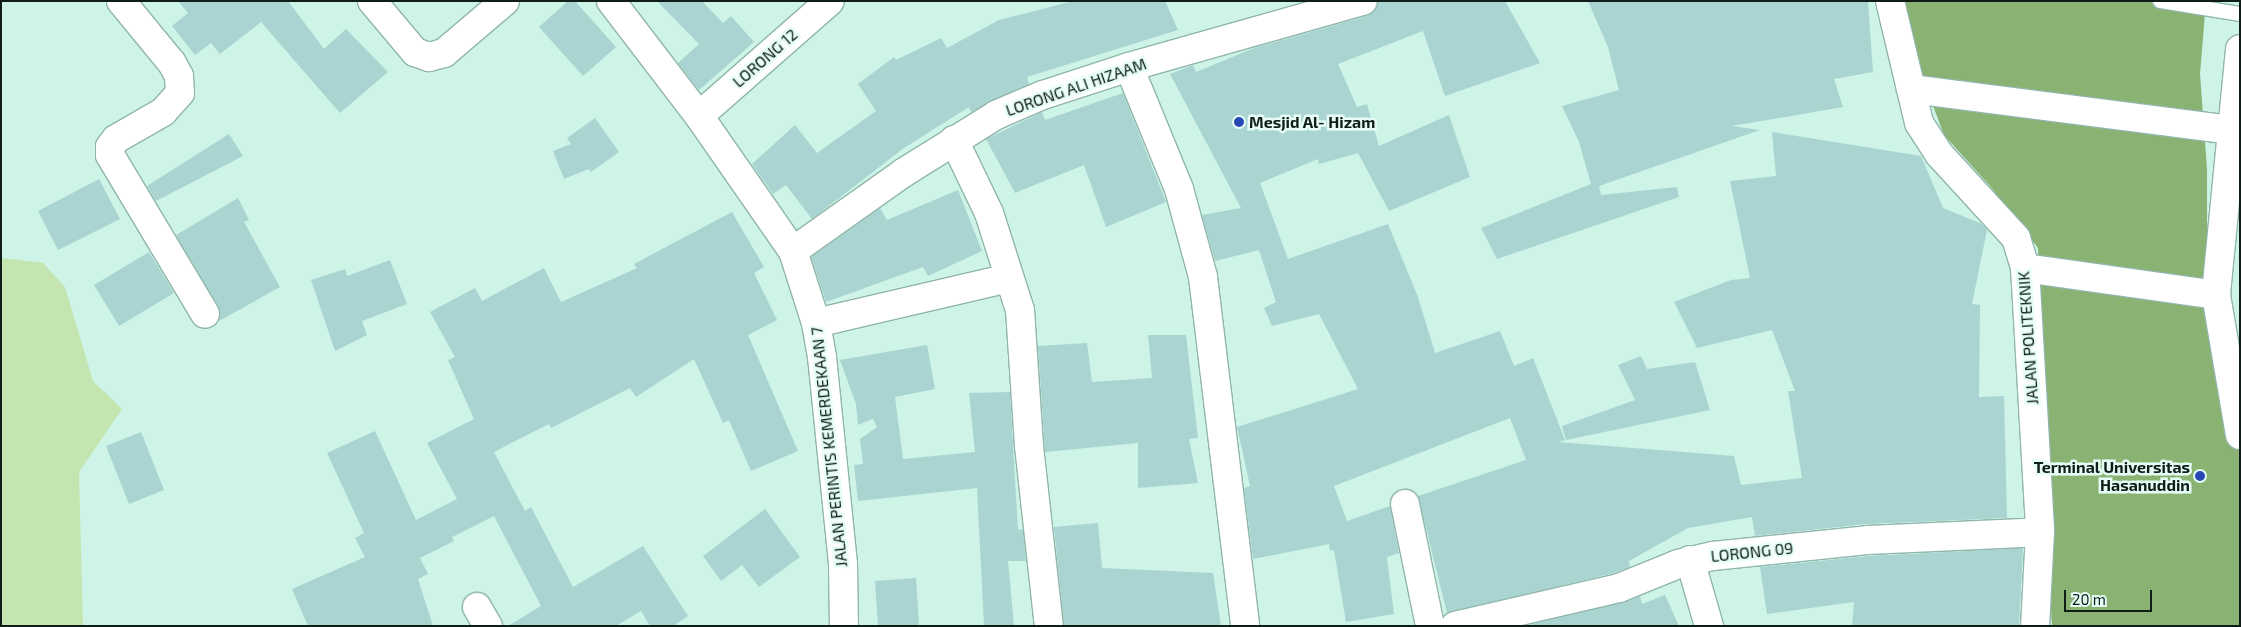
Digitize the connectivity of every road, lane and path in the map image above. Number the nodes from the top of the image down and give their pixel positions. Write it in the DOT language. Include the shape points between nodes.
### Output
graph roads {
  1 [pos="121,1"];
  2 [pos="372,1"];
  3 [pos="505,1"];
  4 [pos="611,1"];
  5 [pos="830,1"];
  6 [pos="1363,1"];
  7 [pos="1890,1"];
  8 [pos="2160,1"];
  9 [pos="2240,14"];
  10 [pos="2240,49"];
  11 [pos="1129,67"];
  12 [pos="1911,89"];
  13 [pos="699,116"];
  14 [pos="2232,130"];
  15 [pos="954,140"];
  16 [pos="793,251"];
  17 [pos="2025,268"];
  18 [pos="1009,278"];
  19 [pos="2216,296"];
  20 [pos="205,314"];
  21 [pos="816,323"];
  22 [pos="2240,435"];
  23 [pos="1405,504"];
  24 [pos="2040,532"];
  25 [pos="1690,560"];
  26 [pos="1467,625"];
  27 [pos="844,626"];
  28 [pos="1049,626"];
  29 [pos="1245,626"];
  30 [pos="1430,626"];
  31 [pos="1709,626"];
  32 [pos="2035,626"];
  1 -- 20 [label="street" via="172,63 179,76 180,94 162,112 116,140 110,147 110,154"];
  2 -- 3 [label="street" via="415,52 429,57 444,52"];
  4 -- 13 [label="street, JALAN PERINTIS KEMERDEKAAN 7"];
  5 -- 13 [label="street, LORONG 12"];
  6 -- 11 [label="street, LORONG ALI HIZAAM"];
  7 -- 12 [label="street, JALAN POLITEKNIK"];
  8 -- 9 [label="lane"];
  10 -- 14 [label="street"];
  11 -- 15 [label="street, LORONG ALI HIZAAM" via="1043,95 996,115"];
  11 -- 29 [label="street" via="1179,190 1204,277"];
  12 -- 14 [label="street"];
  12 -- 17 [label="street, JALAN POLITEKNIK" via="1919,123 1939,154 2016,238"];
  13 -- 16 [label="street, JALAN PERINTIS KEMERDEKAAN 7"];
  14 -- 19 [label="street"];
  15 -- 16 [label="street, LORONG ALI HIZAAM"];
  15 -- 18 [label="street" via="989,213"];
  16 -- 21 [label="street, JALAN PERINTIS KEMERDEKAAN 7"];
  17 -- 19 [label="street"];
  17 -- 24 [label="street, JALAN POLITEKNIK"];
  18 -- 21 [label="street"];
  18 -- 28 [label="street" via="1020,310 1029,446"];
  19 -- 22 [label="street"];
  21 -- 27 [label="street, JALAN PERINTIS KEMERDEKAAN 7" via="843,565"];
  23 -- 30 [label="street"];
  24 -- 25 [label="street, LORONG 09" via="1868,540"];
  24 -- 32 [label="street, JALAN POLITEKNIK"];
  25 -- 26 [label="street, LORONG 09" via="1619,588"];
  25 -- 31 [label="street"];
}
